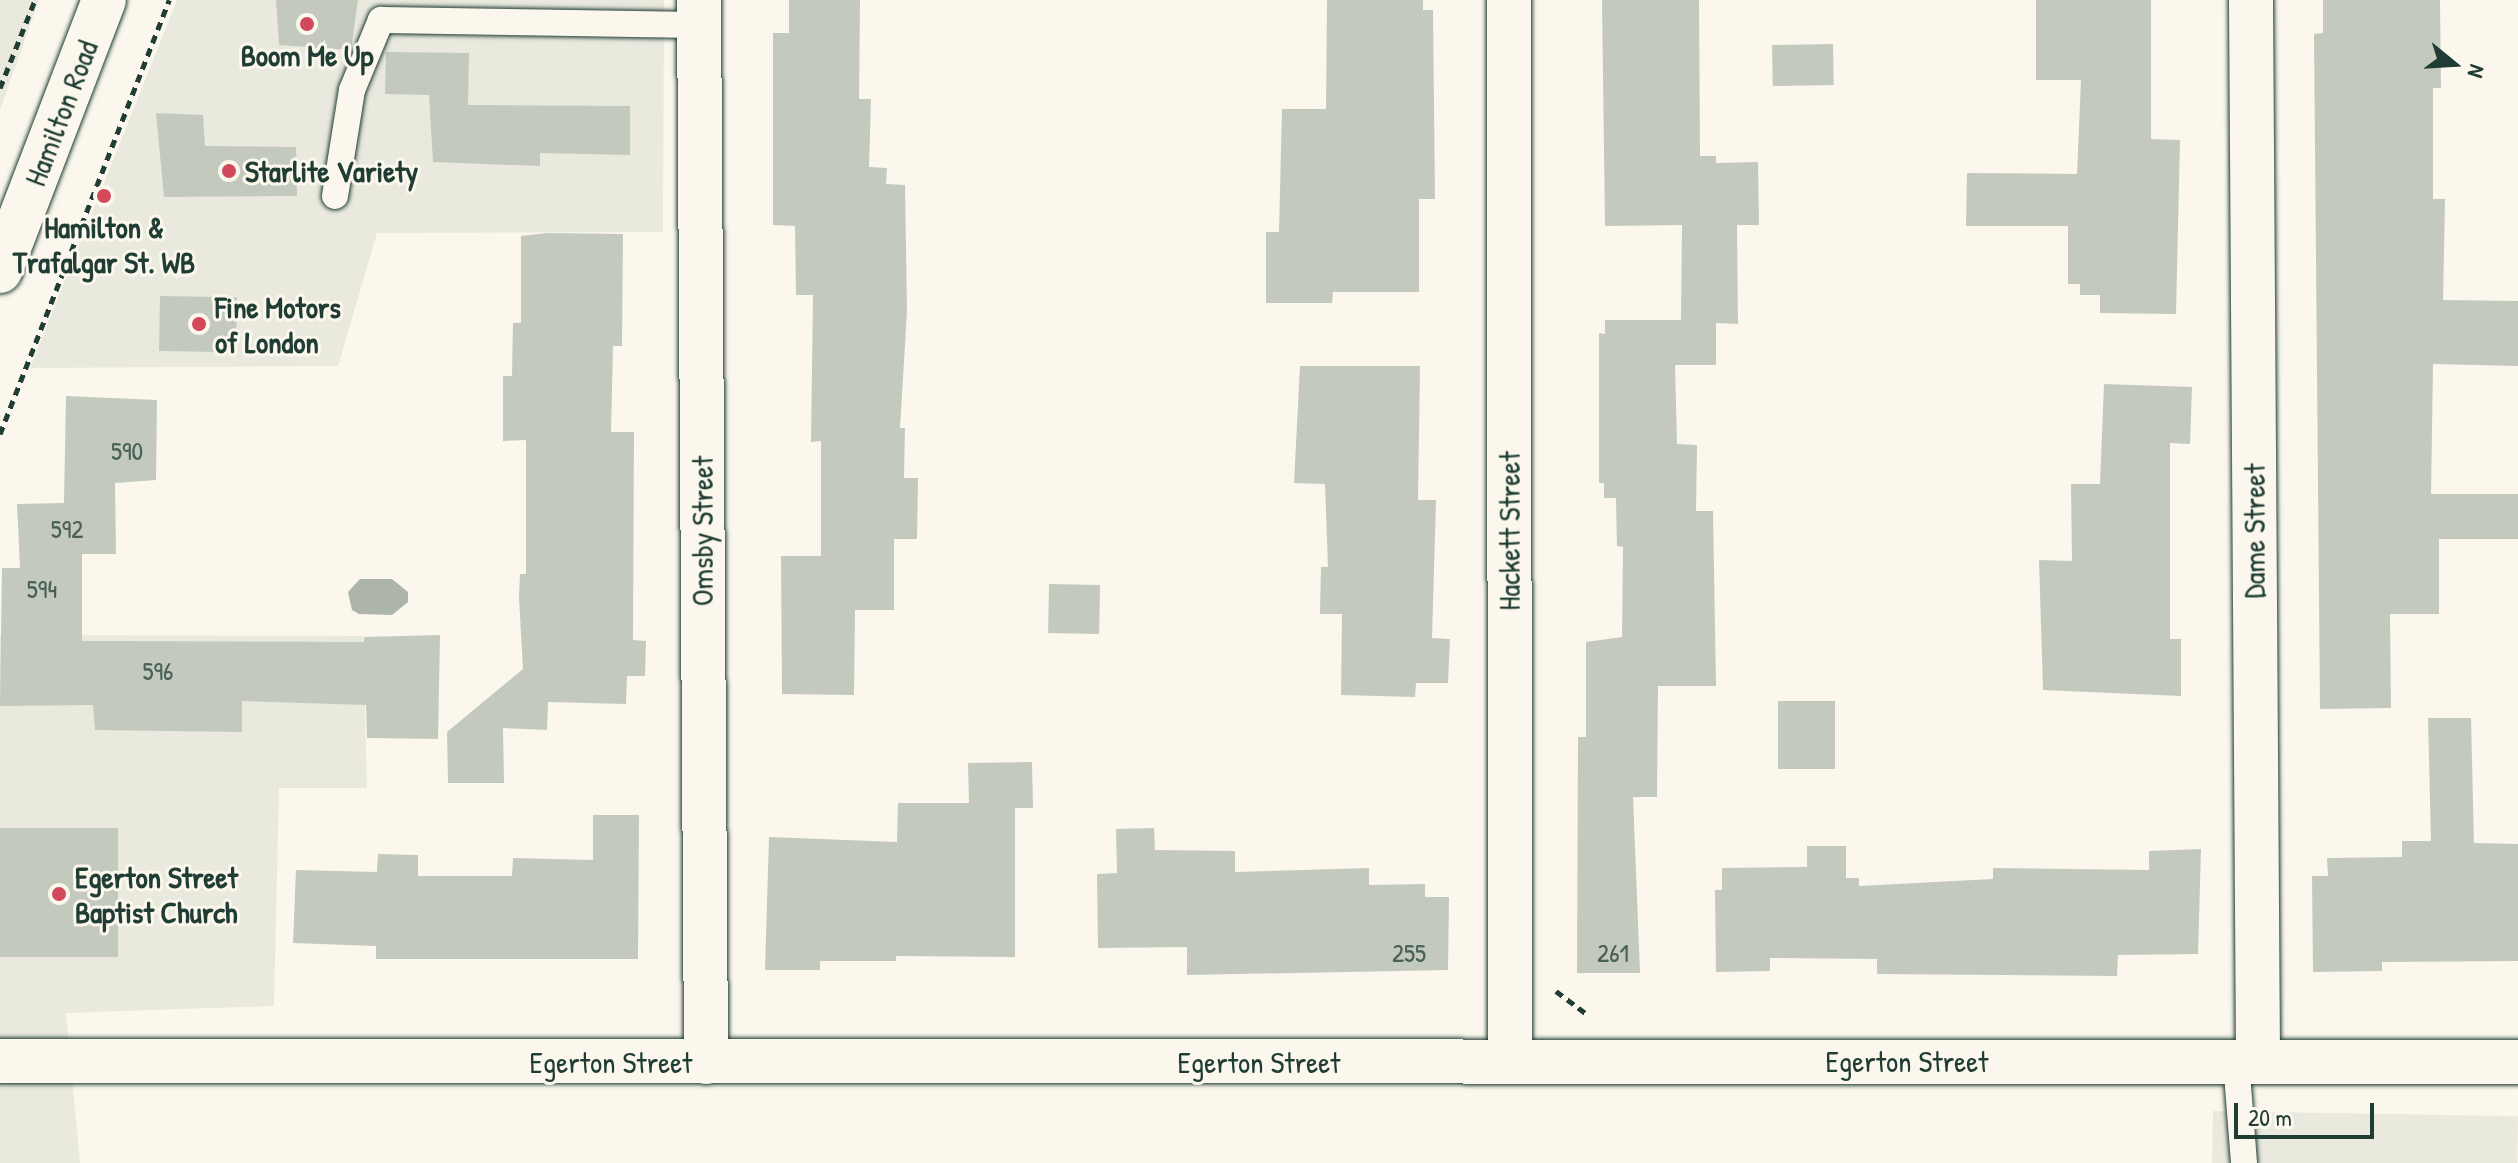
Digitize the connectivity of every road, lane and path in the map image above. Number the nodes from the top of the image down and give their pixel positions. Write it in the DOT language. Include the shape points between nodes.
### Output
graph roads {
  1 [pos="35,0"];
  2 [pos="104,0"];
  3 [pos="169,0"];
  4 [pos="1509,0"];
  5 [pos="2251,0"];
  6 [pos="699,12"];
  7 [pos="0,88"];
  8 [pos="335,196"];
  9 [pos="4,251"];
  10 [pos="0,434"];
  11 [pos="1550,982"];
  12 [pos="1599,1014"];
  13 [pos="0,1061"];
  14 [pos="2247,1061"];
  15 [pos="706,1062"];
  16 [pos="1510,1062"];
  17 [pos="2518,1062"];
  18 [pos="2244,1163"];
  1 -- 7 [label="path"];
  2 -- 9 [label="street, Hamilton Road"];
  3 -- 10 [label="path"];
  4 -- 16 [label="street, Hackett Street"];
  5 -- 14 [label="street, Dame Street"];
  6 -- 8 [label="lane" via="381,20 352,90"];
  6 -- 15 [label="street, Omsby Street"];
  11 -- 12 [label="path" via="1584,1014"];
  13 -- 15 [label="street, Egerton Street"];
  14 -- 16 [label="street, Egerton Street"];
  14 -- 17 [label="street, Egerton Street"];
  14 -- 18 [label="lane"];
  15 -- 16 [label="street, Egerton Street"];
}
